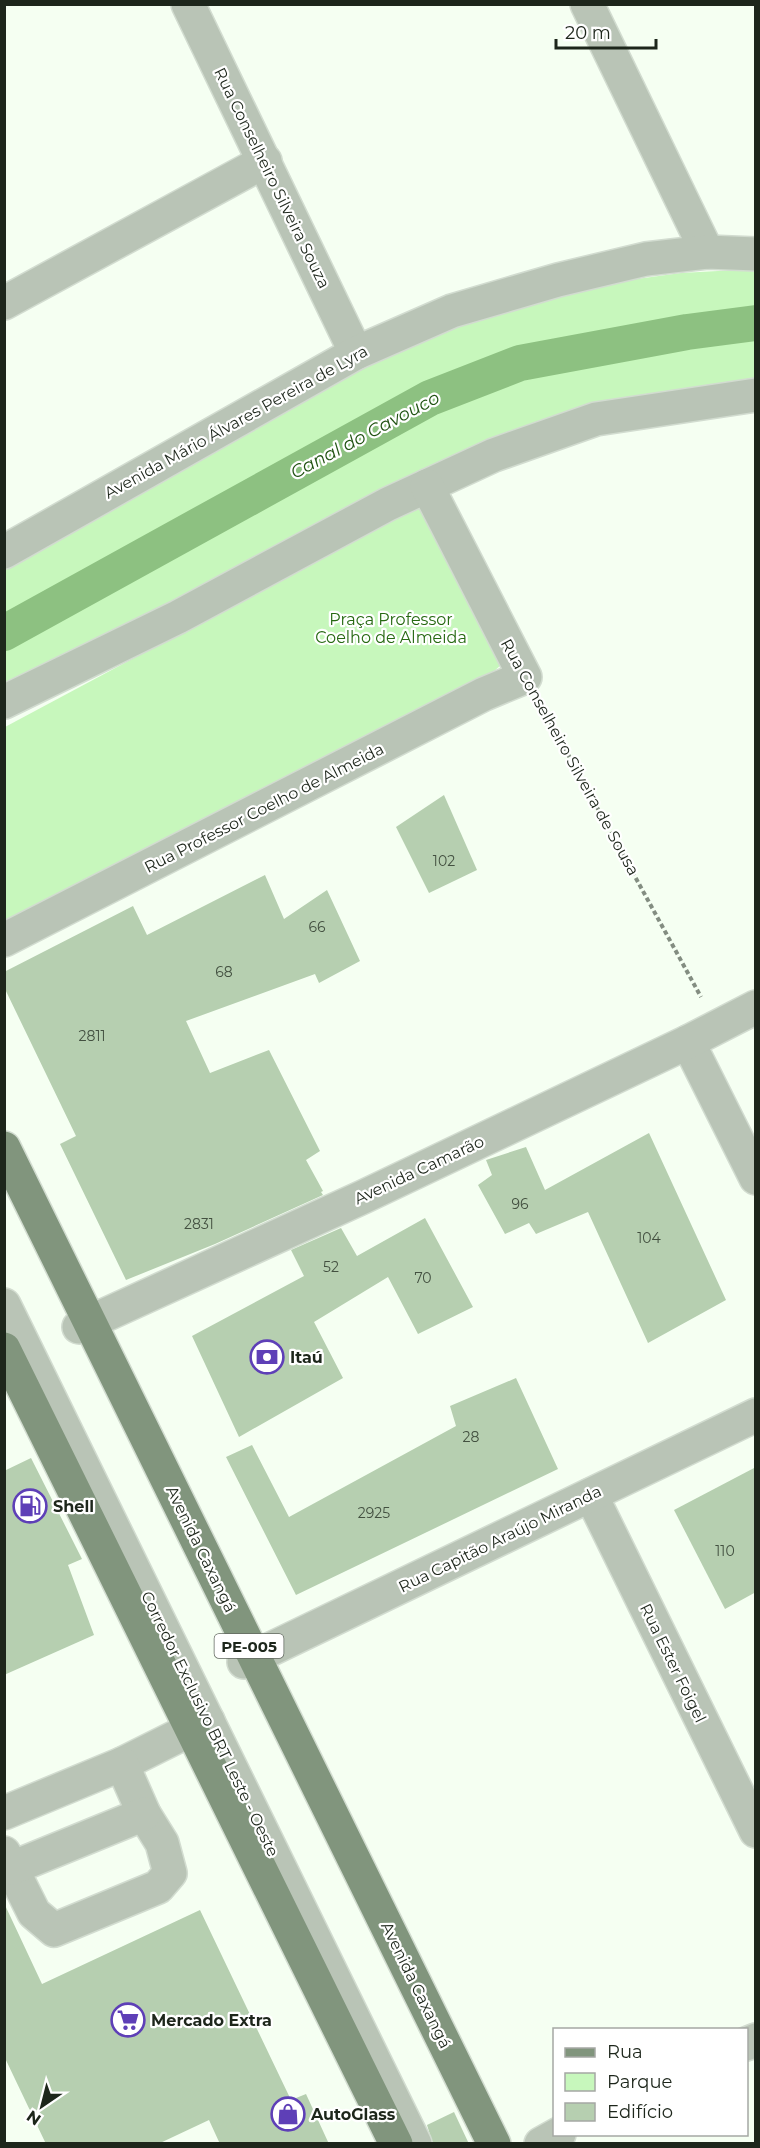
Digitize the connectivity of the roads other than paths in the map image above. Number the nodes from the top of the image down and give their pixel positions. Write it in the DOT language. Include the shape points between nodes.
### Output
graph roads {
  1 [pos="188,4"];
  2 [pos="587,4"];
  3 [pos="265,161"];
  4 [pos="707,252"];
  5 [pos="756,255"];
  6 [pos="4,303"];
  7 [pos="356,353"];
  8 [pos="756,395"];
  9 [pos="427,486"];
  10 [pos="4,552"];
  11 [pos="525,677"];
  12 [pos="4,702"];
  13 [pos="4,940"];
  14 [pos="756,1007"];
  15 [pos="688,1042"];
  16 [pos="4,1148"];
  17 [pos="4,1176"];
  18 [pos="756,1178"];
  19 [pos="4,1305"];
  20 [pos="84,1324"];
  21 [pos="11,1354"];
  22 [pos="756,1415"];
  23 [pos="591,1495"];
  24 [pos="249,1660"];
  25 [pos="200,1726"];
  26 [pos="122,1764"];
  27 [pos="4,1813"];
  28 [pos="144,1814"];
  29 [pos="756,1831"];
  30 [pos="8,1861"];
  31 [pos="555,2136"];
  32 [pos="396,2144"];
  33 [pos="415,2144"];
  34 [pos="480,2144"];
  35 [pos="494,2144"];
  36 [pos="541,2144"];
  1 -- 3 [label="street, Rua Conselheiro Silveira Souza"];
  2 -- 4 [label="street"];
  3 -- 6 [label="street"];
  3 -- 7 [label="street, Rua Conselheiro Silveira Souza"];
  4 -- 5 [label="street, Avenida Mário Álvares Pereira de Lyra"];
  4 -- 7 [label="street, Avenida Mário Álvares Pereira de Lyra" via="646,259 558,279 452,311"];
  7 -- 10 [label="street, Avenida Mário Álvares Pereira de Lyra"];
  8 -- 9 [label="street" via="596,419 494,455"];
  9 -- 11 [label="street, Rua Conselheiro Silveira de Sousa"];
  9 -- 12 [label="street" via="178,617"];
  11 -- 13 [label="street, Rua Professor Coelho de Almeida" via="484,694"];
  14 -- 15 [label="street, Avenida Camarão"];
  15 -- 18 [label="street"];
  15 -- 20 [label="street, Avenida Camarão"];
  16 -- 20 [label="main road, Avenida Caxangá / PE-005"];
  17 -- 20 [label="street"];
  19 -- 21 [label="street"];
  20 -- 24 [label="main road, Avenida Caxangá / PE-005"];
  21 -- 25 [label="main road"];
  22 -- 23 [label="street, Rua Capitão Araújo Miranda"];
  23 -- 24 [label="street, Rua Capitão Araújo Miranda"];
  23 -- 29 [label="street, Rua Ester Foigel"];
  24 -- 34 [label="street"];
  24 -- 35 [label="main road, Avenida Caxangá / PE-005"];
  25 -- 26 [label="street"];
  25 -- 32 [label="main road"];
  25 -- 33 [label="street, Corredor Exclusivo BRT Leste - Oeste"];
  26 -- 27 [label="street"];
  26 -- 28 [label="street"];
  28 -- 30 [label="street"];
  28 -- 30 [label="street" via="162,1843 170,1872 158,1887 54,1930 34,1913"];
  31 -- 36 [label="street"];
}
